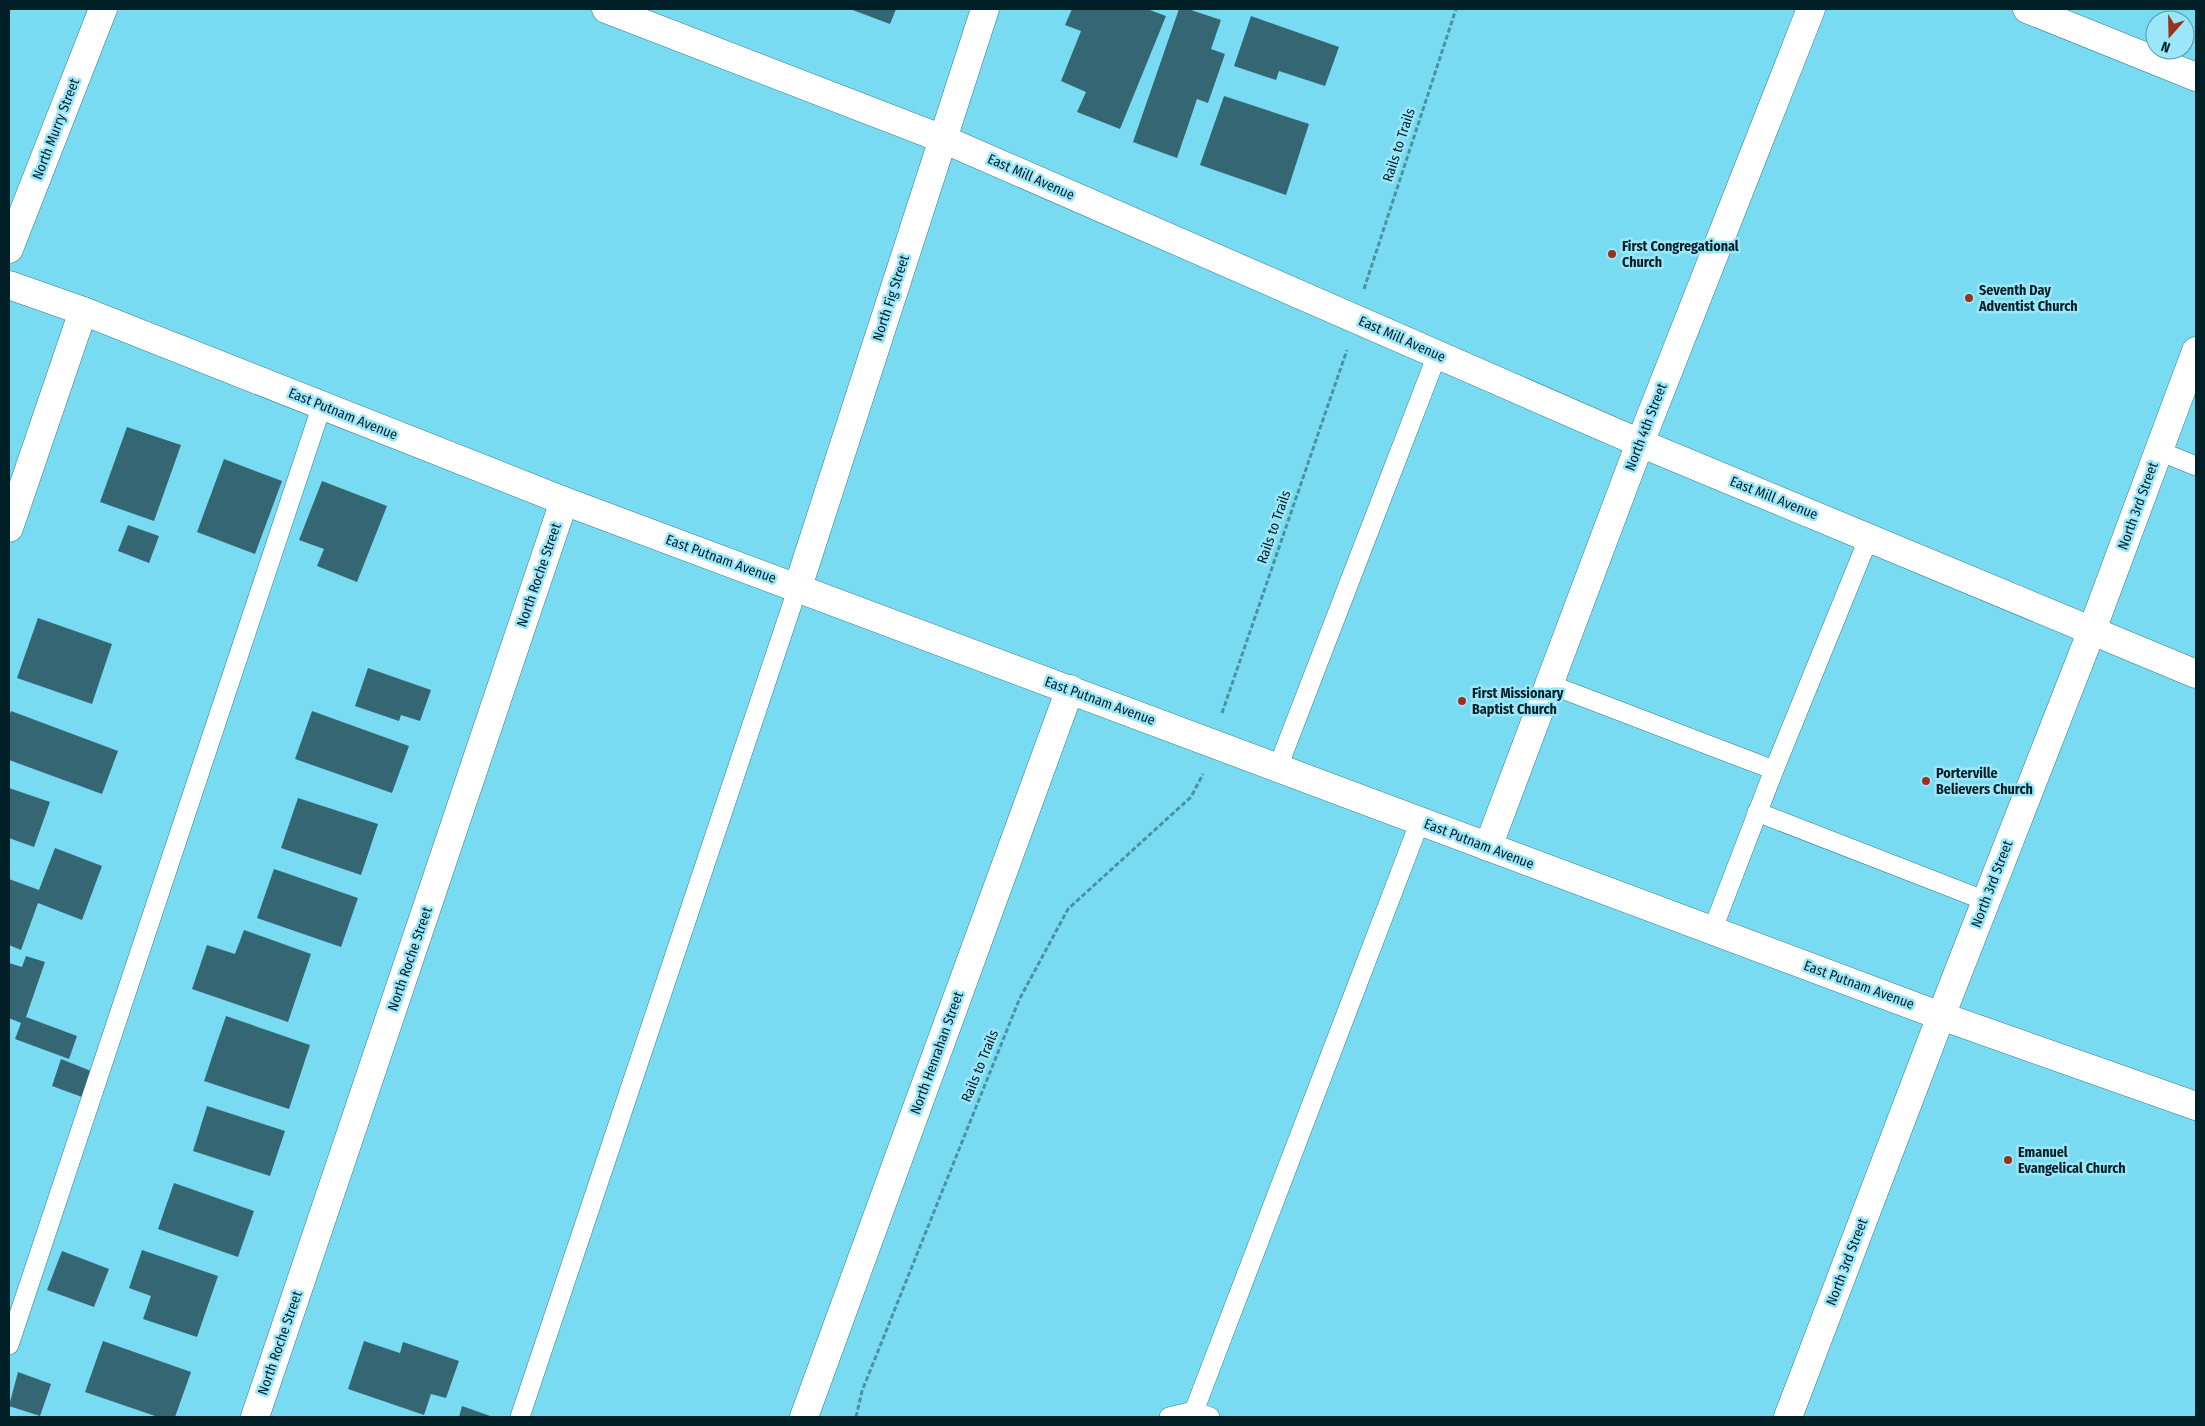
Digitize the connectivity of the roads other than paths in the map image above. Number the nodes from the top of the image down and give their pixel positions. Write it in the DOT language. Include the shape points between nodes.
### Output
graph roads {
  1 [pos="102,9"];
  2 [pos="606,9"];
  3 [pos="985,9"];
  4 [pos="1811,9"];
  5 [pos="2027,9"];
  6 [pos="2196,77"];
  7 [pos="943,139"];
  8 [pos="9,250"];
  9 [pos="9,285"];
  10 [pos="83,311"];
  11 [pos="2196,351"];
  12 [pos="1437,355"];
  13 [pos="2190,390"];
  14 [pos="322,405"];
  15 [pos="1640,443"];
  16 [pos="2159,451"];
  17 [pos="2196,466"];
  18 [pos="564,501"];
  19 [pos="9,528"];
  20 [pos="1869,537"];
  21 [pos="798,588"];
  22 [pos="2092,630"];
  23 [pos="2196,674"];
  24 [pos="1549,684"];
  25 [pos="1070,690"];
  26 [pos="1278,767"];
  27 [pos="1774,770"];
  28 [pos="1757,812"];
  29 [pos="1420,821"];
  30 [pos="1488,847"];
  31 [pos="1986,901"];
  32 [pos="1712,931"];
  33 [pos="1941,1016"];
  34 [pos="2196,1106"];
  35 [pos="9,1346"];
  36 [pos="1202,1414"];
  37 [pos="255,1417"];
  38 [pos="520,1417"];
  39 [pos="804,1417"];
  40 [pos="1169,1417"];
  41 [pos="1788,1417"];
  1 -- 8 [label="street, North Murry Street"];
  2 -- 7 [label="street, East Mill Avenue"];
  3 -- 7 [label="street, North Fig Street"];
  4 -- 15 [label="street, North 4th Street"];
  5 -- 6 [label="street"];
  7 -- 12 [label="street, East Mill Avenue"];
  7 -- 21 [label="street, North Fig Street"];
  9 -- 10 [label="street, East Putnam Avenue"];
  10 -- 14 [label="street, East Putnam Avenue"];
  10 -- 19 [label="street"];
  11 -- 13 [label="street, North 3rd Street"];
  12 -- 15 [label="street, East Mill Avenue"];
  12 -- 26 [label="lane"];
  13 -- 16 [label="street, North 3rd Street"];
  14 -- 18 [label="street, East Putnam Avenue"];
  14 -- 35 [label="lane"];
  15 -- 20 [label="street, East Mill Avenue"];
  15 -- 24 [label="street, North 4th Street"];
  16 -- 17 [label="lane"];
  16 -- 22 [label="street, North 3rd Street"];
  18 -- 21 [label="street, East Putnam Avenue"];
  18 -- 37 [label="street, North Roche Street"];
  20 -- 22 [label="street, East Mill Avenue"];
  20 -- 27 [label="lane"];
  21 -- 25 [label="street, East Putnam Avenue"];
  21 -- 38 [label="lane"];
  22 -- 23 [label="street, East Mill Avenue"];
  22 -- 31 [label="street, North 3rd Street"];
  24 -- 27 [label="lane"];
  24 -- 30 [label="street, North 4th Street"];
  25 -- 26 [label="street, East Putnam Avenue"];
  25 -- 39 [label="street, North Henrahan Street"];
  26 -- 29 [label="street, East Putnam Avenue"];
  27 -- 28 [label="lane"];
  28 -- 31 [label="lane"];
  28 -- 32 [label="lane"];
  29 -- 30 [label="street, East Putnam Avenue"];
  29 -- 36 [label="lane"];
  30 -- 32 [label="street, East Putnam Avenue"];
  31 -- 33 [label="street, North 3rd Street"];
  32 -- 33 [label="street, East Putnam Avenue"];
  33 -- 34 [label="street, East Putnam Avenue"];
  33 -- 41 [label="street, North 3rd Street"];
  36 -- 40 [label="lane"];
}
